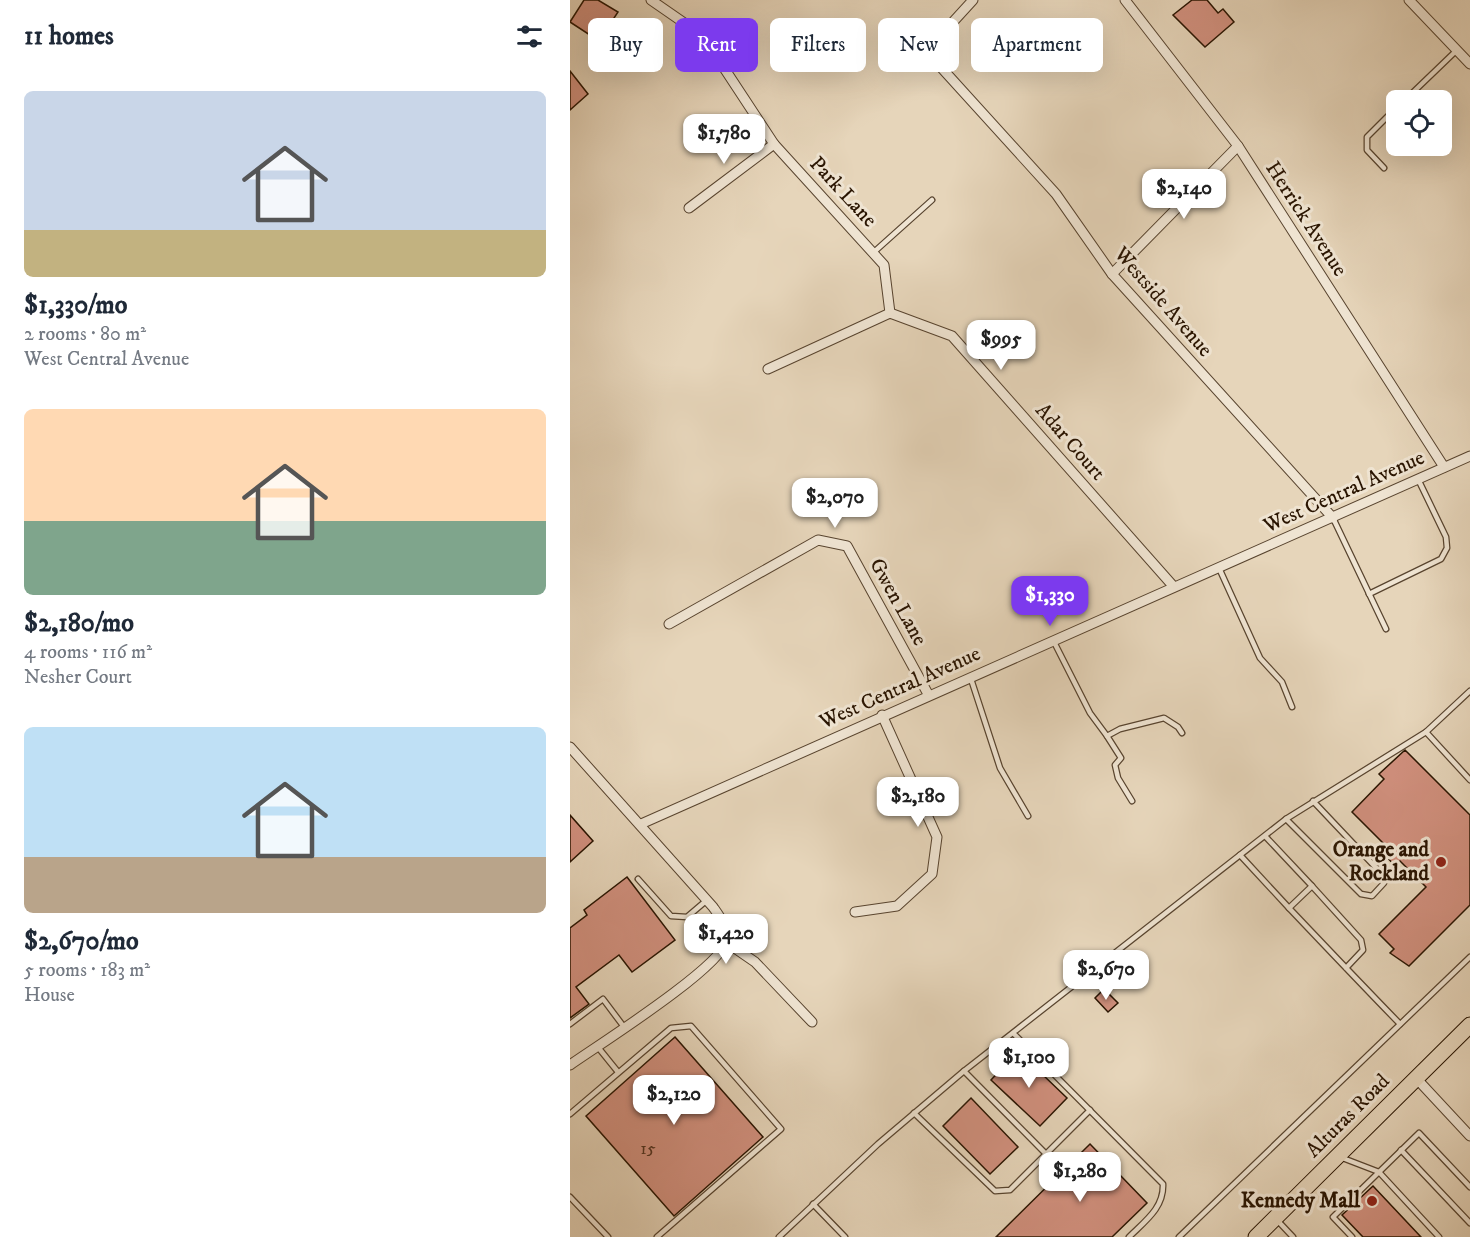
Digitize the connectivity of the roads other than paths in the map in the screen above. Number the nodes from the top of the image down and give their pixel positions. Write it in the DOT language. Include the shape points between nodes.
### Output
graph roads {
  1 [pos="651,0"];
  2 [pos="972,0"];
  3 [pos="1125,0"];
  4 [pos="1409,0"];
  5 [pos="1457,50"];
  6 [pos="1470,64"];
  7 [pos="1415,90"];
  8 [pos="1386,118"];
  9 [pos="774,144"];
  10 [pos="1238,146"];
  11 [pos="1384,168"];
  12 [pos="932,200"];
  13 [pos="689,208"];
  14 [pos="874,252"];
  15 [pos="1112,274"];
  16 [pos="890,314"];
  17 [pos="768,369"];
  18 [pos="1470,456"];
  19 [pos="1443,467"];
  20 [pos="1418,479"];
  21 [pos="1333,518"];
  22 [pos="1219,568"];
  23 [pos="1174,587"];
  24 [pos="1369,594"];
  25 [pos="669,624"];
  26 [pos="1386,630"];
  27 [pos="1053,640"];
  28 [pos="970,676"];
  29 [pos="1470,691"];
  30 [pos="928,694"];
  31 [pos="1292,706"];
  32 [pos="882,716"];
  33 [pos="1426,732"];
  34 [pos="1182,734"];
  35 [pos="1107,736"];
  36 [pos="570,747"];
  37 [pos="1470,780"];
  38 [pos="1132,801"];
  39 [pos="1312,801"];
  40 [pos="1028,816"];
  41 [pos="1286,819"];
  42 [pos="641,824"];
  43 [pos="1264,836"];
  44 [pos="1240,855"];
  45 [pos="638,879"];
  46 [pos="1312,886"];
  47 [pos="707,900"];
  48 [pos="1289,908"];
  49 [pos="855,912"];
  50 [pos="726,942"];
  51 [pos="1470,957"];
  52 [pos="1346,968"];
  53 [pos="813,1022"];
  54 [pos="570,1024"];
  55 [pos="1400,1024"];
  56 [pos="1470,1025"];
  57 [pos="624,1028"];
  58 [pos="1014,1034"];
  59 [pos="597,1046"];
  60 [pos="570,1065"];
  61 [pos="964,1071"];
  62 [pos="618,1072"];
  63 [pos="1416,1078"];
  64 [pos="1090,1110"];
  65 [pos="914,1113"];
  66 [pos="570,1114"];
  67 [pos="1470,1136"];
  68 [pos="1401,1150"];
  69 [pos="1046,1154"];
  70 [pos="1337,1156"];
  71 [pos="1378,1172"];
  72 [pos="1470,1187"];
  73 [pos="570,1197"];
  74 [pos="813,1204"];
  75 [pos="1275,1218"];
  76 [pos="1470,1223"];
  77 [pos="608,1237"];
  78 [pos="657,1237"];
  79 [pos="779,1237"];
  80 [pos="845,1237"];
  81 [pos="1129,1237"];
  82 [pos="1179,1237"];
  83 [pos="1256,1237"];
  84 [pos="1293,1237"];
  85 [pos="1352,1237"];
  86 [pos="1439,1237"];
  1 -- 9 [label="street, Park Lane" via="703,36"];
  2 -- 15 [label="street, Westside Avenue" via="931,46 938,64 1056,194"];
  3 -- 10 [label="street, Herrick Avenue"];
  4 -- 5 [label="street"];
  5 -- 6 [label="street"];
  5 -- 7 [label="lane"];
  8 -- 11 [label="lane" via="1366,137 1367,150"];
  9 -- 13 [label="street"];
  9 -- 14 [label="street, Park Lane"];
  10 -- 15 [label="street"];
  10 -- 19 [label="street, Herrick Avenue"];
  12 -- 14 [label="lane"];
  14 -- 16 [label="street, Park Lane" via="884,265"];
  15 -- 21 [label="street, Westside Avenue"];
  16 -- 17 [label="street"];
  16 -- 23 [label="street, Adar Court" via="952,336"];
  18 -- 19 [label="street, West Central Avenue"];
  19 -- 20 [label="street, West Central Avenue"];
  20 -- 21 [label="street, West Central Avenue"];
  20 -- 24 [label="lane" via="1446,537 1447,548 1441,558"];
  21 -- 22 [label="street, West Central Avenue"];
  21 -- 24 [label="lane"];
  22 -- 23 [label="street, West Central Avenue"];
  22 -- 31 [label="lane" via="1260,658 1282,682"];
  23 -- 27 [label="street, West Central Avenue"];
  24 -- 26 [label="lane"];
  25 -- 30 [label="street, Gwen Lane" via="818,540 847,546"];
  27 -- 28 [label="street, West Central Avenue"];
  27 -- 35 [label="lane" via="1090,713"];
  28 -- 30 [label="street, West Central Avenue"];
  28 -- 40 [label="lane" via="1000,768"];
  29 -- 33 [label="lane"];
  30 -- 32 [label="street, West Central Avenue"];
  32 -- 42 [label="street, West Central Avenue"];
  32 -- 49 [label="street" via="937,837 932,874 897,906"];
  33 -- 37 [label="lane"];
  33 -- 39 [label="lane"];
  34 -- 35 [label="lane" via="1164,718"];
  35 -- 38 [label="lane" via="1121,758 1114,765"];
  36 -- 42 [label="street"];
  39 -- 41 [label="lane"];
  39 -- 41 [label="lane" via="1381,873 1384,883 1372,896 1361,894"];
  41 -- 43 [label="lane"];
  42 -- 47 [label="street"];
  43 -- 44 [label="lane"];
  43 -- 46 [label="lane"];
  44 -- 48 [label="lane"];
  44 -- 58 [label="lane"];
  45 -- 47 [label="lane" via="671,916 687,917"];
  46 -- 48 [label="lane"];
  46 -- 52 [label="lane" via="1361,940 1363,950"];
  47 -- 50 [label="street" via="726,927"];
  48 -- 52 [label="lane"];
  50 -- 53 [label="street" via="755,962"];
  50 -- 57 [label="street" via="717,955 662,1002"];
  51 -- 55 [label="lane"];
  52 -- 55 [label="lane"];
  54 -- 57 [label="lane" via="603,999"];
  55 -- 82 [label="lane"];
  56 -- 63 [label="main road, Alturas Road"];
  57 -- 59 [label="street"];
  58 -- 61 [label="lane"];
  58 -- 64 [label="lane"];
  59 -- 60 [label="street"];
  59 -- 62 [label="lane"];
  61 -- 65 [label="lane"];
  61 -- 69 [label="lane"];
  62 -- 66 [label="lane"];
  62 -- 78 [label="lane" via="671,1028 692,1026 781,1129"];
  63 -- 67 [label="street"];
  63 -- 70 [label="main road, Alturas Road"];
  64 -- 69 [label="lane"];
  64 -- 81 [label="lane" via="1163,1184 1163,1198 1155,1211"];
  65 -- 69 [label="lane" via="995,1191 1010,1190"];
  65 -- 74 [label="lane"];
  68 -- 71 [label="lane"];
  68 -- 72 [label="lane" via="1419,1133"];
  68 -- 76 [label="lane"];
  70 -- 71 [label="lane"];
  70 -- 75 [label="main road, Alturas Road"];
  71 -- 85 [label="lane" via="1333,1217"];
  71 -- 86 [label="lane"];
  73 -- 77 [label="lane"];
  74 -- 79 [label="lane"];
  74 -- 80 [label="lane"];
  75 -- 83 [label="main road, Alturas Road"];
  75 -- 84 [label="lane"];
}
